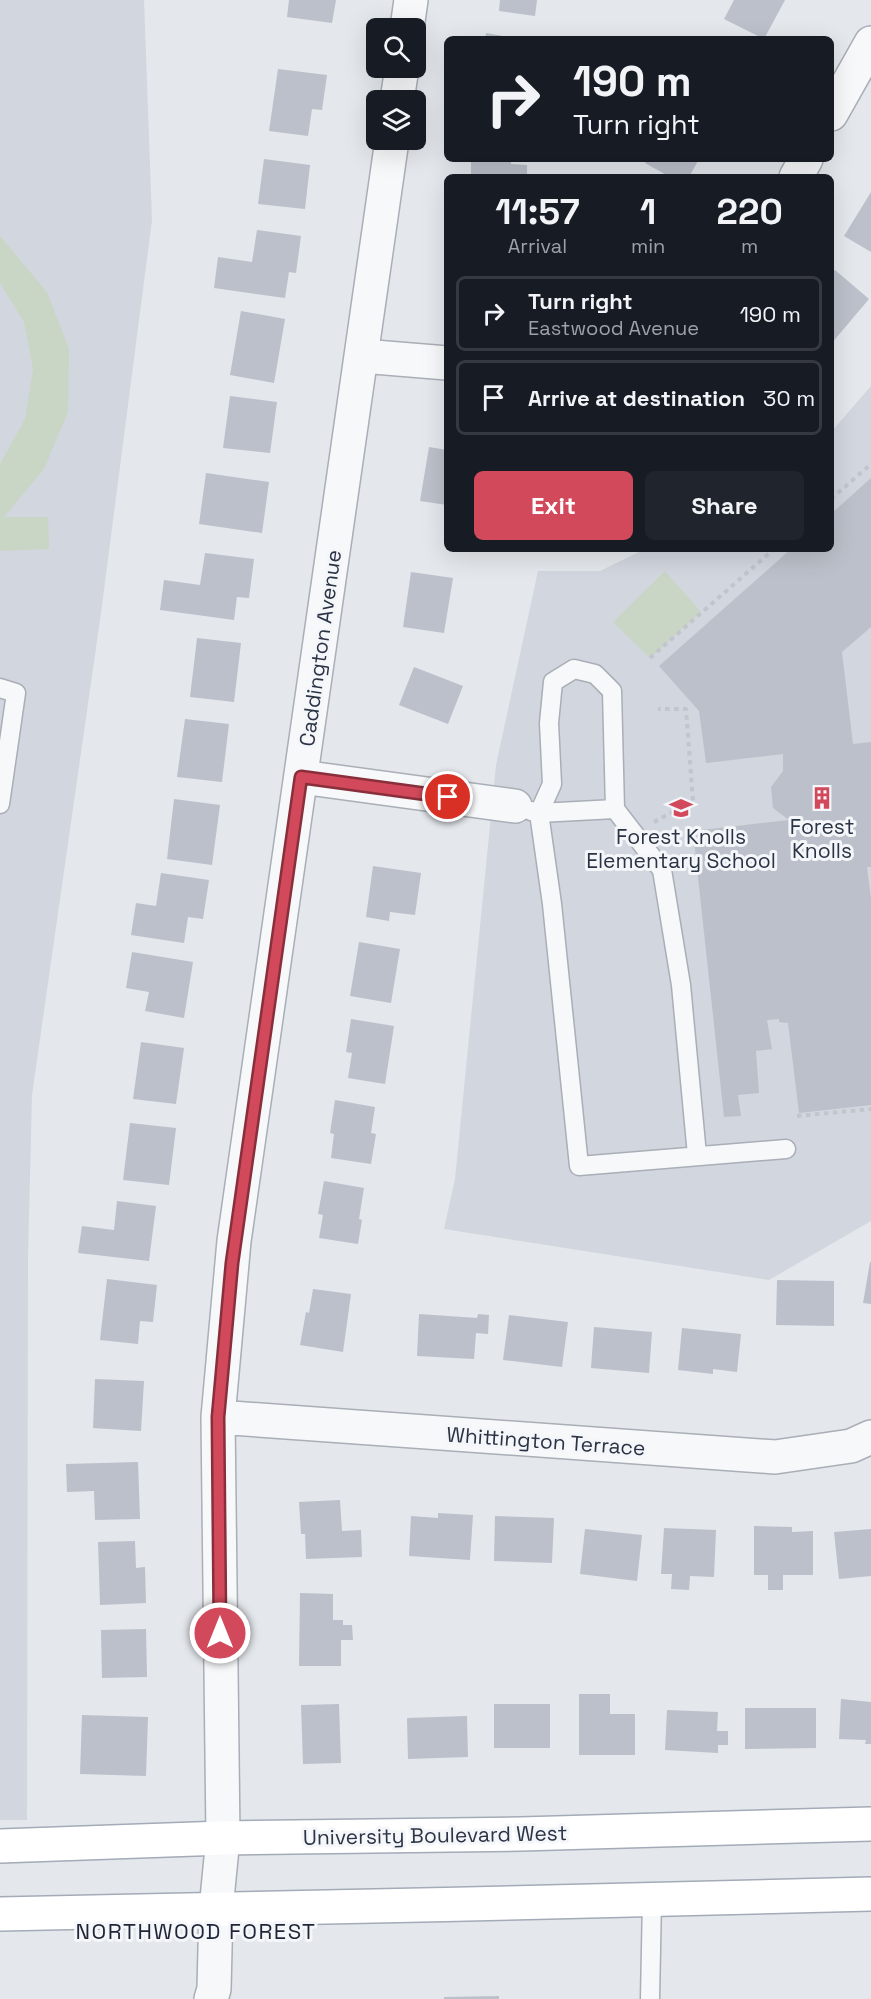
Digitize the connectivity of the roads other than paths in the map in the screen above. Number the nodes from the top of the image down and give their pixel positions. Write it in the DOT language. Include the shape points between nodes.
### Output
graph roads {
  1 [pos="411,0"];
  2 [pos="408,18"];
  3 [pos="871,43"];
  4 [pos="834,109"];
  5 [pos="391,150"];
  6 [pos="362,356"];
  7 [pos="444,363"];
  8 [pos="0,688"];
  9 [pos="301,777"];
  10 [pos="0,804"];
  11 [pos="615,809"];
  12 [pos="527,810"];
  13 [pos="786,1149"];
  14 [pos="697,1155"];
  15 [pos="218,1417"];
  16 [pos="871,1437"];
  17 [pos="871,1824"];
  18 [pos="223,1838"];
  19 [pos="0,1846"];
  20 [pos="871,1894"];
  21 [pos="652,1899"];
  22 [pos="216,1909"];
  23 [pos="0,1914"];
  24 [pos="211,1999"];
  25 [pos="650,1999"];
  1 -- 2 [label="street"];
  3 -- 4 [label="street"];
  5 -- 6 [label="street, Caddington Avenue"];
  6 -- 7 [label="street"];
  6 -- 9 [label="street, Caddington Avenue"];
  8 -- 10 [label="lane" via="16,693"];
  9 -- 12 [label="street"];
  9 -- 15 [label="street, Caddington Avenue" via="234,1241"];
  11 -- 12 [label="lane"];
  11 -- 12 [label="lane" via="612,691 595,674 574,669 553,682 549,723 552,784"];
  11 -- 14 [label="lane" via="663,870 681,986"];
  12 -- 14 [label="lane" via="552,904 579,1166"];
  13 -- 14 [label="lane"];
  15 -- 16 [label="street, Whittington Terrace" via="775,1457 851,1446"];
  15 -- 18 [label="street, Caddington Avenue"];
  17 -- 18 [label="main road, University Boulevard West" via="509,1835"];
  18 -- 19 [label="main road, University Boulevard West"];
  18 -- 22 [label="street, Caddington Avenue"];
  20 -- 21 [label="main road"];
  21 -- 22 [label="main road"];
  21 -- 25 [label="lane"];
  22 -- 23 [label="main road"];
  22 -- 24 [label="street, Caddington Avenue"];
}
